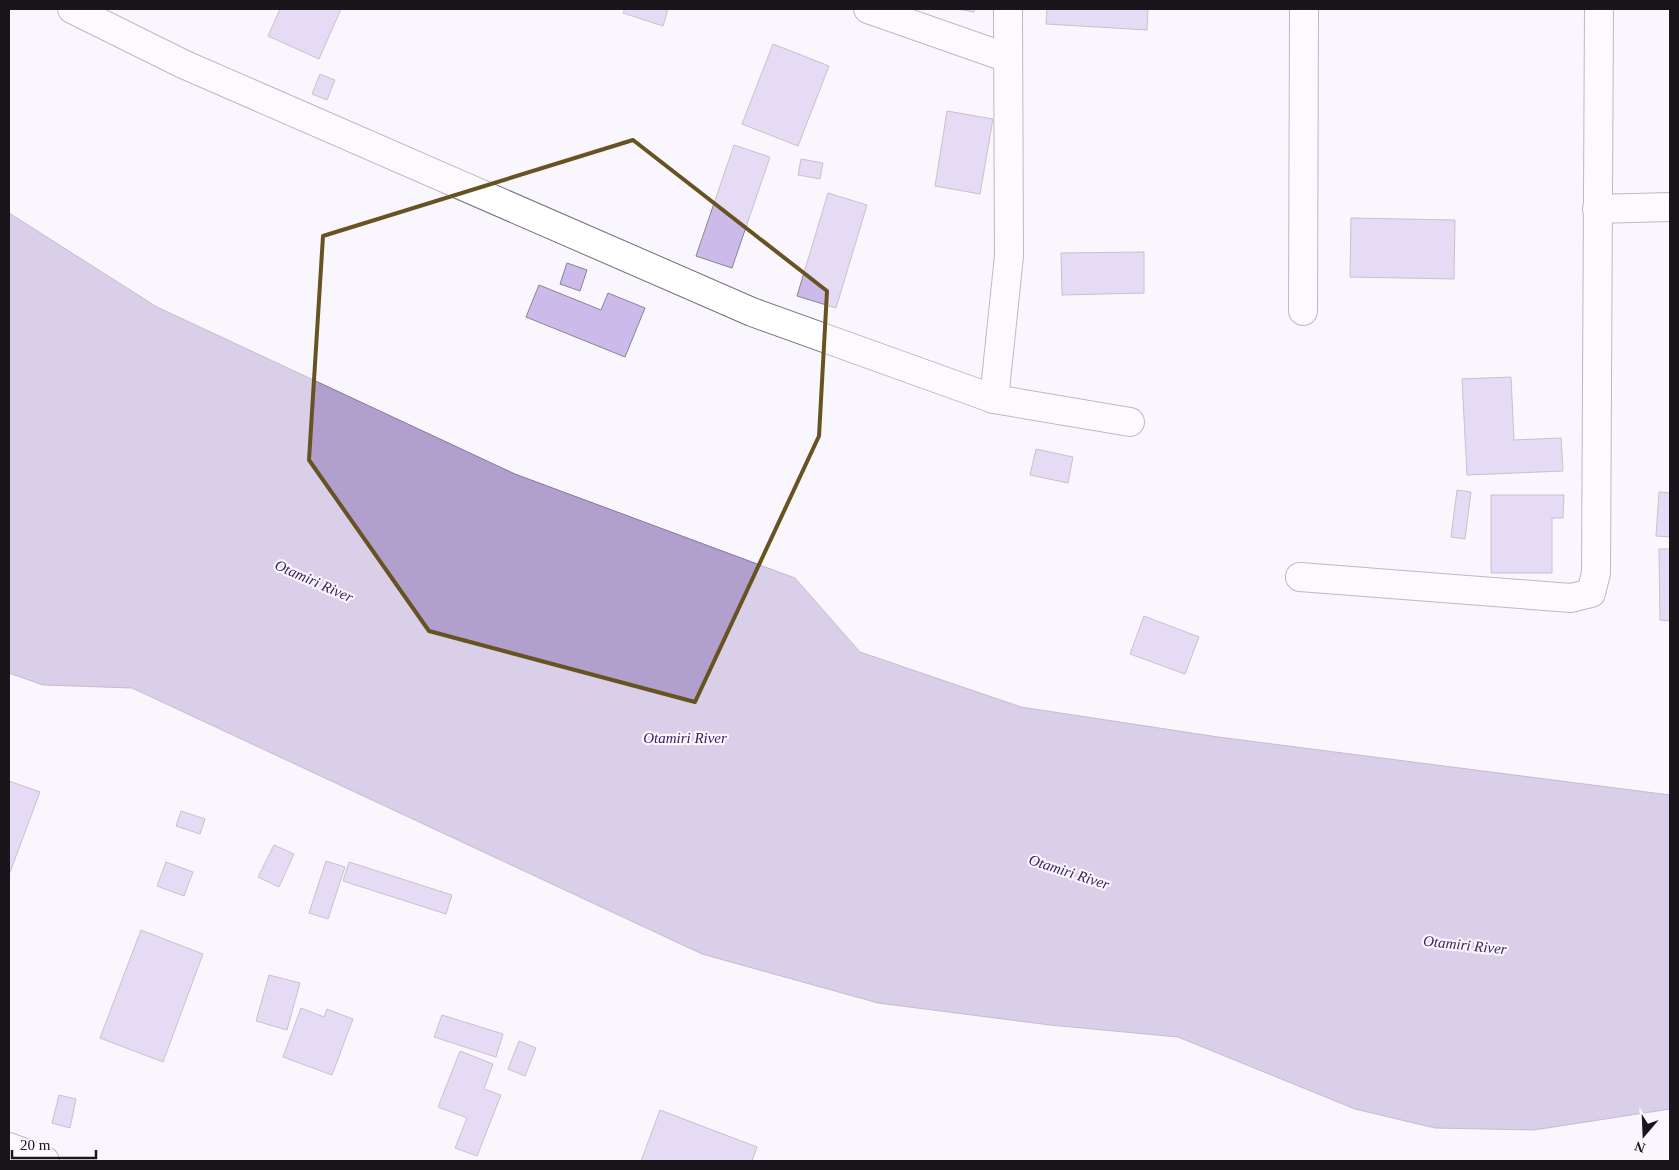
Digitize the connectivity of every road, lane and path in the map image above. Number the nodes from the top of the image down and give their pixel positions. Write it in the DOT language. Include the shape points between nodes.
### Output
graph roads {
  1 [pos="72,9"];
  2 [pos="868,9"];
  3 [pos="1008,9"];
  4 [pos="1304,9"];
  5 [pos="1599,9"];
  6 [pos="1008,58"];
  7 [pos="1670,207"];
  8 [pos="1597,209"];
  9 [pos="1303,311"];
  10 [pos="994,399"];
  11 [pos="1130,422"];
  12 [pos="1300,577"];
  13 [pos="9,1147"];
  14 [pos="45,1161"];
  1 -- 10 [label="street" via="183,64 752,312"];
  2 -- 6 [label="street"];
  3 -- 6 [label="street"];
  4 -- 9 [label="street"];
  5 -- 8 [label="street"];
  6 -- 10 [label="street" via="1010,256"];
  7 -- 8 [label="street"];
  8 -- 12 [label="street" via="1596,574 1592,593 1571,598"];
  10 -- 11 [label="street"];
  13 -- 14 [label="street"];
}
